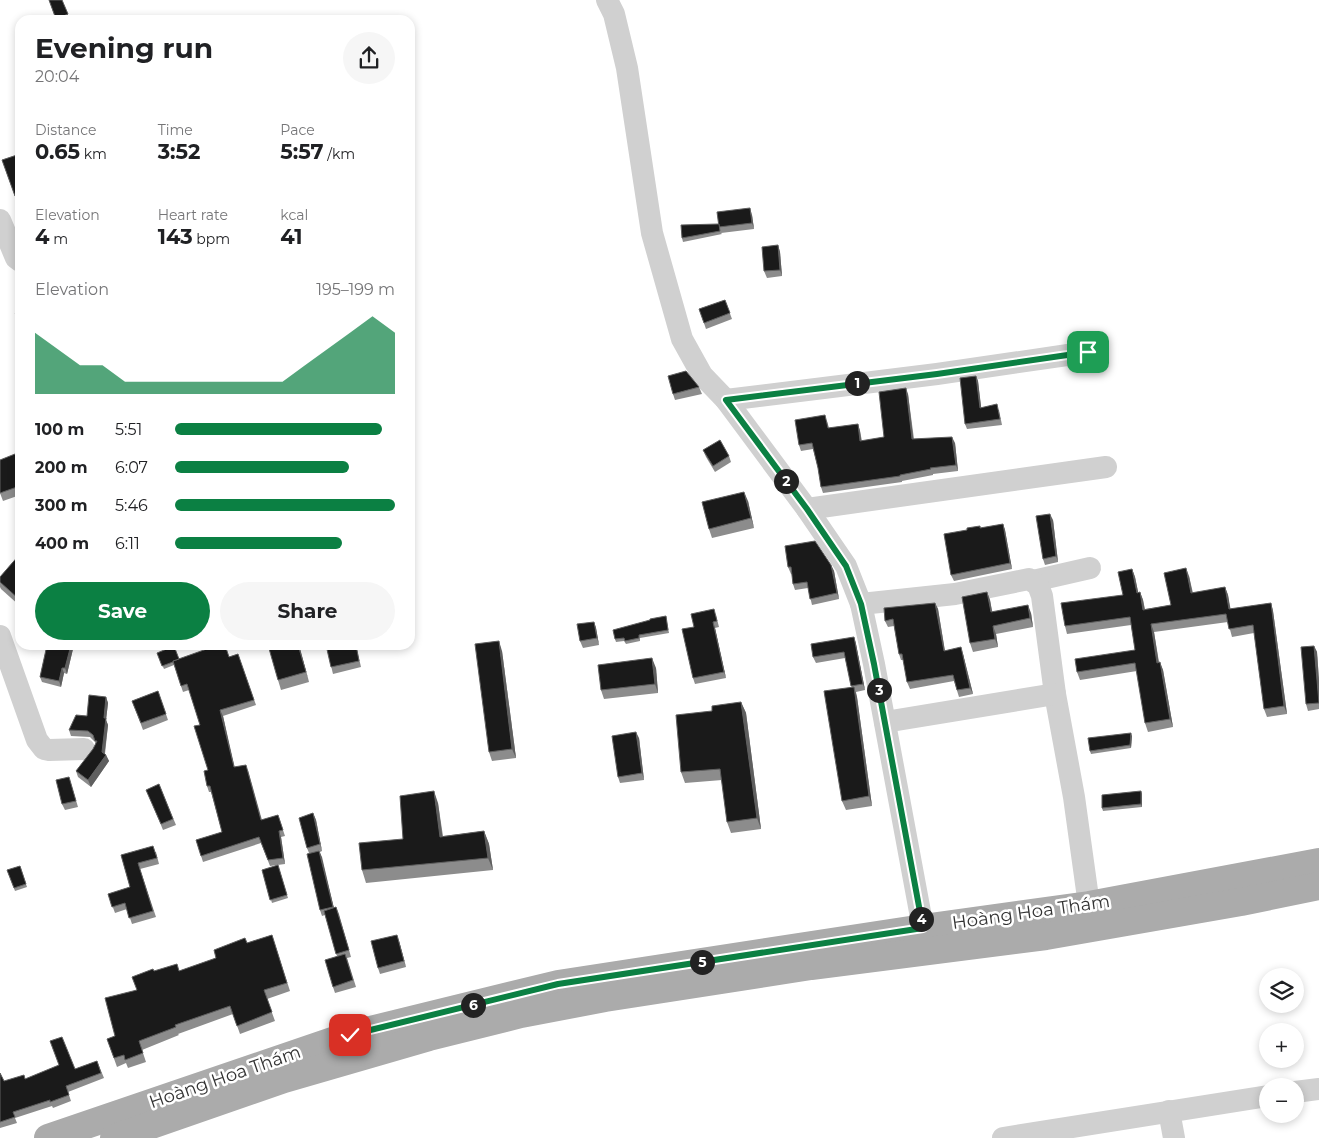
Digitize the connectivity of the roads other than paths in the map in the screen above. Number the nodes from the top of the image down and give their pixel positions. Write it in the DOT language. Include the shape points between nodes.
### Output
graph roads {
  1 [pos="607,0"];
  2 [pos="0,220"];
  3 [pos="15,256"];
  4 [pos="1088,352"];
  5 [pos="726,400"];
  6 [pos="1106,467"];
  7 [pos="807,509"];
  8 [pos="1090,568"];
  9 [pos="1033,581"];
  10 [pos="861,604"];
  11 [pos="0,636"];
  12 [pos="1055,694"];
  13 [pos="885,722"];
  14 [pos="84,749"];
  15 [pos="1319,862"];
  16 [pos="1319,886"];
  17 [pos="1240,890"];
  18 [pos="1089,905"];
  19 [pos="923,928"];
  20 [pos="353,1047"];
  21 [pos="1319,1089"];
  22 [pos="1304,1091"];
  23 [pos="1259,1097"];
  24 [pos="1169,1111"];
  25 [pos="48,1138"];
  26 [pos="114,1138"];
  27 [pos="1003,1138"];
  28 [pos="1174,1138"];
  1 -- 5 [label="street" via="614,14 627,68 652,233 682,339 702,375"];
  2 -- 3 [label="street"];
  4 -- 5 [label="street"];
  5 -- 7 [label="street"];
  6 -- 7 [label="street"];
  7 -- 10 [label="street" via="846,566"];
  8 -- 9 [label="street"];
  9 -- 10 [label="street" via="1029,579 955,594"];
  9 -- 12 [label="street" via="1042,596"];
  10 -- 13 [label="street"];
  11 -- 14 [label="street" via="37,740 49,750"];
  12 -- 13 [label="street"];
  12 -- 18 [label="street"];
  13 -- 19 [label="street"];
  15 -- 17 [label="main road, Hoàng Hoa Thám"];
  16 -- 17 [label="main road, Hoàng Hoa Thám"];
  17 -- 18 [label="main road, Hoàng Hoa Thám"];
  17 -- 20 [label="main road, Hoàng Hoa Thám" via="1046,936 811,966 606,998 521,1014 429,1037"];
  18 -- 19 [label="main road, Hoàng Hoa Thám"];
  19 -- 20 [label="main road, Hoàng Hoa Thám" via="558,984"];
  20 -- 25 [label="main road, Hoàng Hoa Thám"];
  20 -- 26 [label="main road, Hoàng Hoa Thám" via="284,1079"];
  21 -- 22 [label="street"];
  23 -- 24 [label="street"];
  24 -- 27 [label="street"];
  24 -- 28 [label="street"];
}
